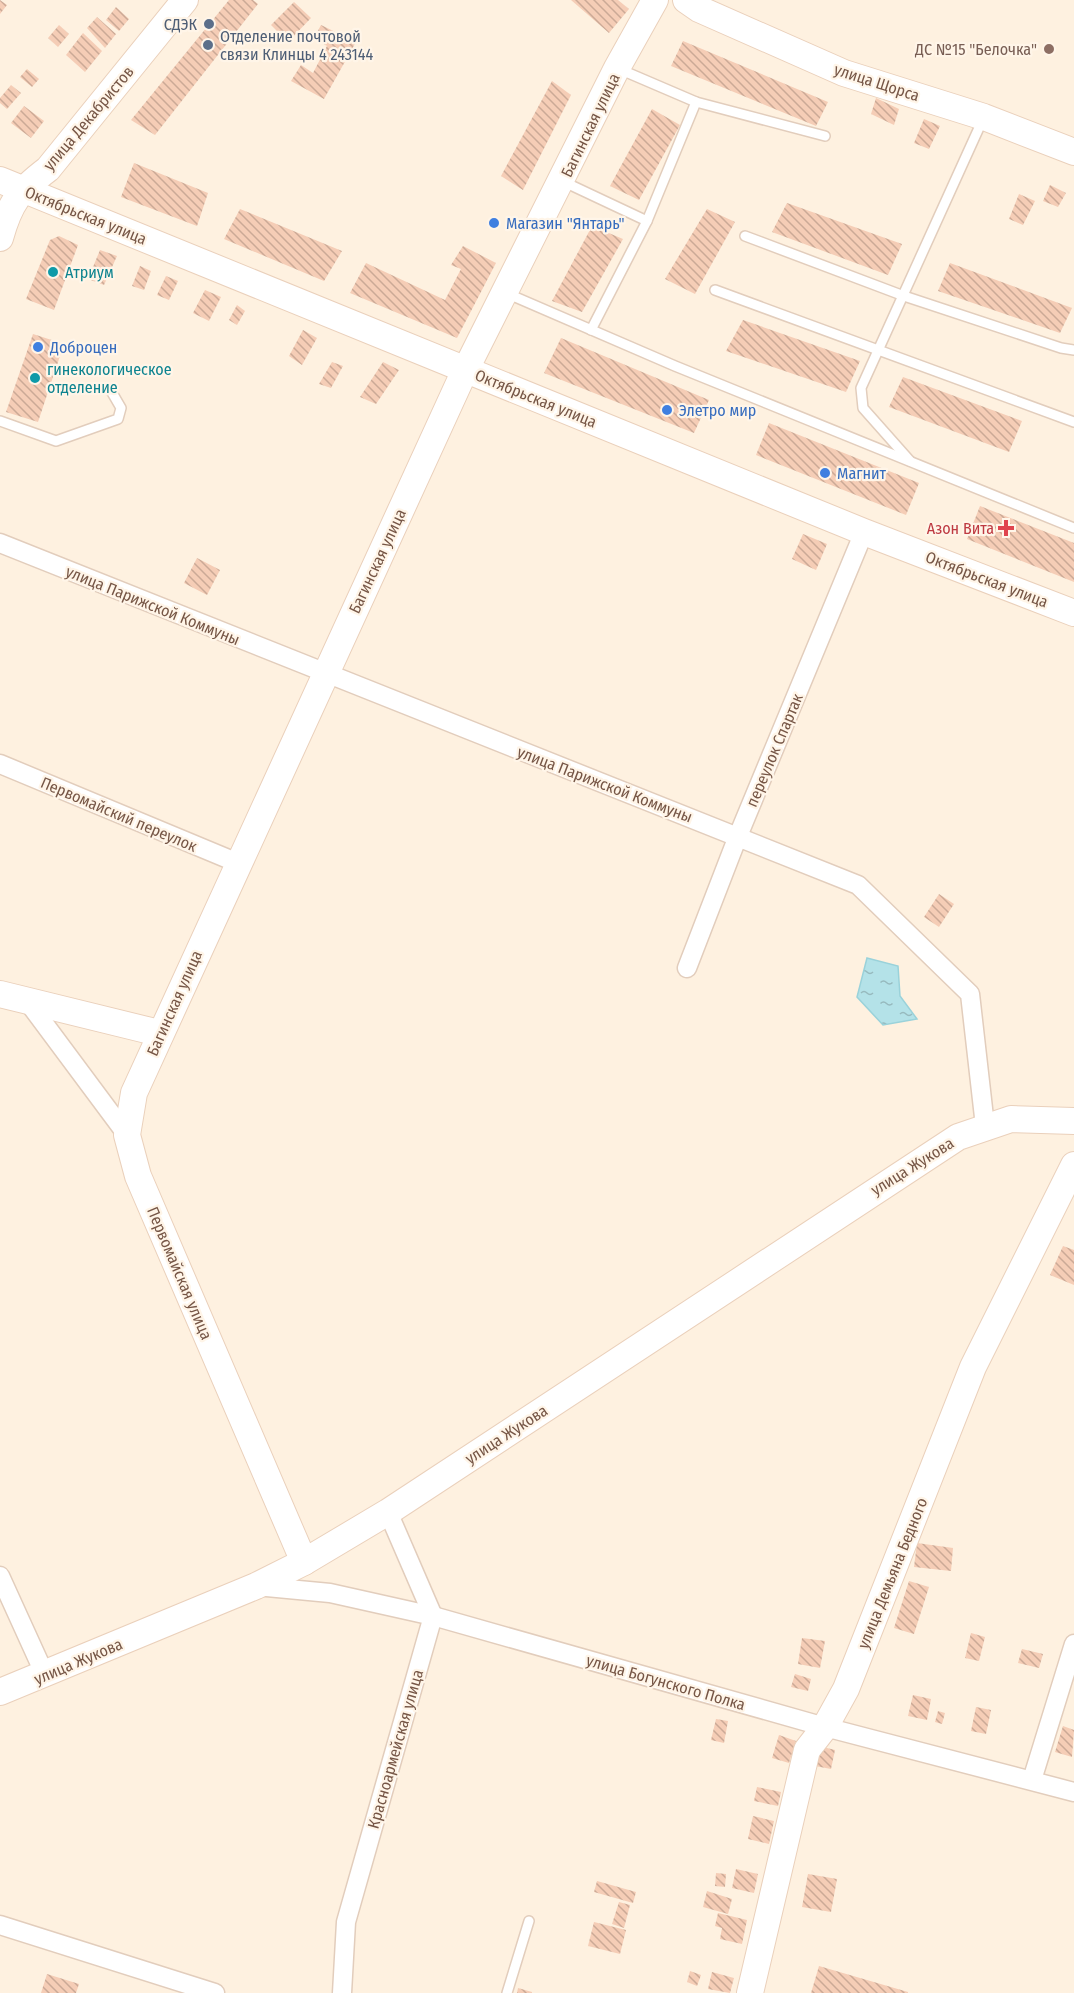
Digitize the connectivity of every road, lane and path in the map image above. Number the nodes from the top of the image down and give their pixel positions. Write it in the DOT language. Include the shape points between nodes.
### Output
graph roads {
  1 [pos="185,0"];
  2 [pos="655,0"];
  3 [pos="686,0"];
  4 [pos="617,68"];
  5 [pos="696,102"];
  6 [pos="984,117"];
  7 [pos="825,136"];
  8 [pos="1074,152"];
  9 [pos="0,165"];
  10 [pos="562,181"];
  11 [pos="11,184"];
  12 [pos="647,221"];
  13 [pos="0,237"];
  14 [pos="745,237"];
  15 [pos="715,290"];
  16 [pos="504,292"];
  17 [pos="903,296"];
  18 [pos="591,330"];
  19 [pos="1074,350"];
  20 [pos="880,351"];
  21 [pos="466,370"];
  22 [pos="110,389"];
  23 [pos="0,421"];
  24 [pos="1074,422"];
  25 [pos="911,462"];
  26 [pos="1074,528"];
  27 [pos="864,532"];
  28 [pos="0,543"];
  29 [pos="1074,613"];
  30 [pos="324,674"];
  31 [pos="0,764"];
  32 [pos="738,836"];
  33 [pos="238,863"];
  34 [pos="687,968"];
  35 [pos="0,994"];
  36 [pos="28,1002"];
  37 [pos="159,1033"];
  38 [pos="1074,1121"];
  39 [pos="985,1126"];
  40 [pos="127,1135"];
  41 [pos="1074,1165"];
  42 [pos="388,1512"];
  43 [pos="304,1562"];
  44 [pos="0,1576"];
  45 [pos="256,1586"];
  46 [pos="433,1616"];
  47 [pos="1074,1644"];
  48 [pos="45,1675"];
  49 [pos="0,1692"];
  50 [pos="825,1727"];
  51 [pos="1032,1780"];
  52 [pos="1074,1792"];
  53 [pos="529,1921"];
  54 [pos="0,1925"];
  55 [pos="214,1993"];
  56 [pos="342,1993"];
  57 [pos="507,1993"];
  58 [pos="750,1993"];
  1 -- 11 [label="street, улица Декабристов" via="48,169"];
  2 -- 4 [label="street, Багинская улица"];
  3 -- 6 [label="street, улица Щорса" via="844,73"];
  4 -- 5 [label="lane"];
  4 -- 10 [label="street, Багинская улица"];
  5 -- 7 [label="lane"];
  5 -- 12 [label="lane"];
  6 -- 8 [label="street, улица Щорса"];
  6 -- 17 [label="lane"];
  9 -- 11 [label="street"];
  10 -- 12 [label="lane"];
  10 -- 16 [label="street, Багинская улица"];
  11 -- 13 [label="street, улица Декабристов"];
  11 -- 21 [label="street, Октябрьская улица"];
  12 -- 18 [label="lane"];
  14 -- 17 [label="lane"];
  15 -- 20 [label="lane"];
  16 -- 18 [label="lane"];
  16 -- 21 [label="street, Багинская улица"];
  17 -- 19 [label="lane"];
  17 -- 20 [label="lane"];
  18 -- 25 [label="lane"];
  20 -- 24 [label="lane"];
  20 -- 25 [label="lane" via="861,388 864,408"];
  21 -- 27 [label="street, Октябрьская улица"];
  21 -- 30 [label="street, Багинская улица"];
  22 -- 23 [label="lane" via="121,408 118,419 56,441"];
  25 -- 26 [label="lane"];
  27 -- 29 [label="street, Октябрьская улица"];
  27 -- 32 [label="street, переулок Спартак"];
  28 -- 30 [label="street, улица Парижской Коммуны"];
  30 -- 32 [label="street, улица Парижской Коммуны"];
  30 -- 33 [label="street, Багинская улица"];
  31 -- 33 [label="street, Первомайский переулок"];
  32 -- 34 [label="street, переулок Спартак"];
  32 -- 39 [label="street, улица Парижской Коммуны" via="858,885 970,994"];
  33 -- 37 [label="street, Багинская улица"];
  35 -- 36 [label="street"];
  36 -- 37 [label="street"];
  36 -- 40 [label="street, Первомайская улица"];
  37 -- 40 [label="street, Багинская улица" via="134,1093"];
  38 -- 39 [label="street" via="1011,1119"];
  39 -- 42 [label="street, улица Жукова" via="919,1161"];
  40 -- 43 [label="street, Первомайская улица" via="138,1176"];
  41 -- 50 [label="street, улица Демьяна Бедного" via="973,1367 846,1689"];
  42 -- 43 [label="street, улица Жукова"];
  42 -- 46 [label="street"];
  43 -- 45 [label="street, улица Жукова"];
  44 -- 48 [label="street"];
  45 -- 46 [label="street, улица Богунского Полка" via="330,1593"];
  45 -- 48 [label="street, улица Жукова"];
  46 -- 50 [label="street, улица Богунского Полка"];
  46 -- 56 [label="street, Красноармейская улица" via="346,1922"];
  47 -- 51 [label="street"];
  48 -- 49 [label="street, улица Жукова"];
  50 -- 51 [label="street, улица Богунского Полка"];
  50 -- 58 [label="street, улица Демьяна Бедного" via="807,1750"];
  51 -- 52 [label="street, улица Богунского Полка"];
  53 -- 57 [label="lane"];
  54 -- 55 [label="street"];
}
